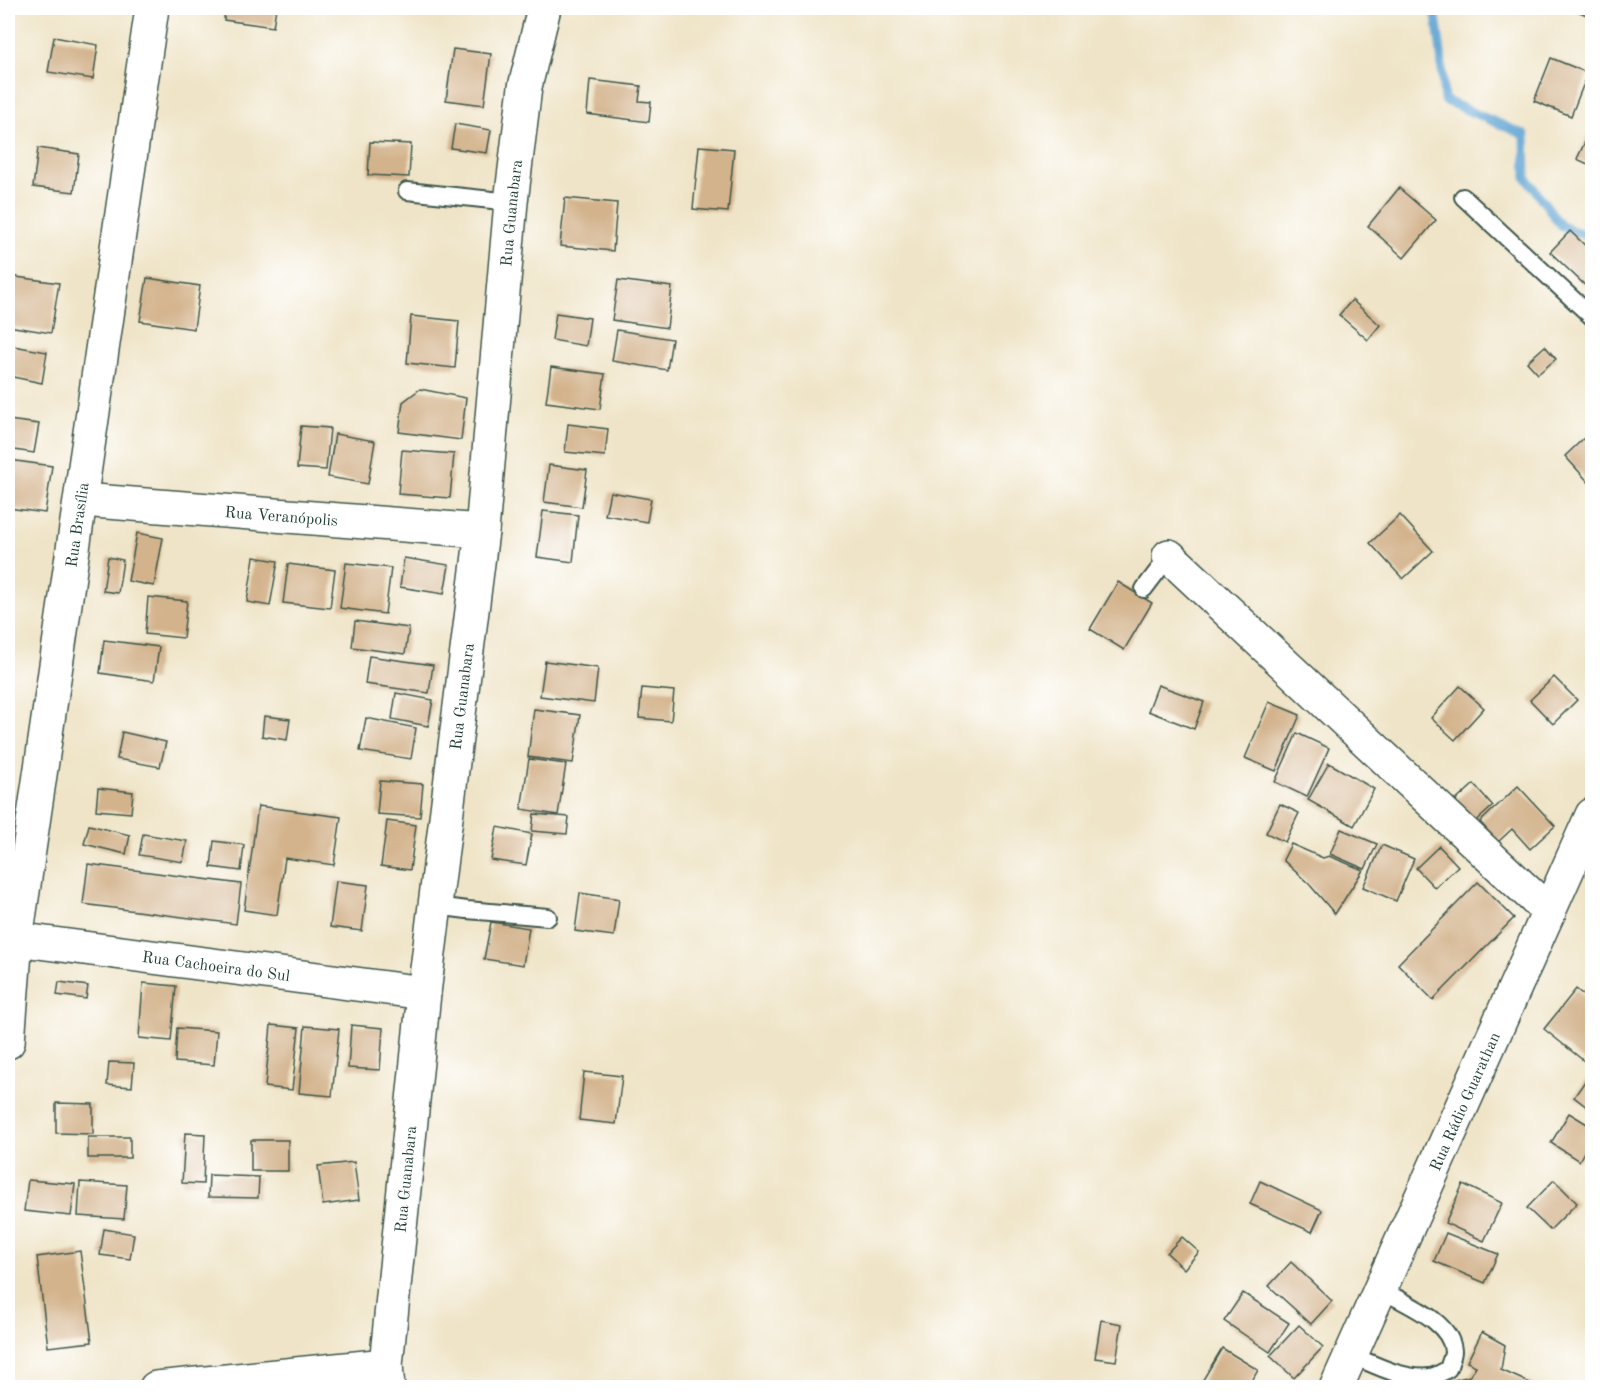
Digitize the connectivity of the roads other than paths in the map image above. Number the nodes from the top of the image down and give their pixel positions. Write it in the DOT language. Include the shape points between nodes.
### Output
graph roads {
  1 [pos="152,8"];
  2 [pos="543,8"];
  3 [pos="407,191"];
  4 [pos="1463,197"];
  5 [pos="511,202"];
  6 [pos="1593,317"];
  7 [pos="81,500"];
  8 [pos="482,531"];
  9 [pos="1169,556"];
  10 [pos="1144,589"];
  11 [pos="1593,815"];
  12 [pos="1585,856"];
  13 [pos="436,906"];
  14 [pos="1549,912"];
  15 [pos="548,917"];
  16 [pos="12,939"];
  17 [pos="424,993"];
  18 [pos="8,1042"];
  19 [pos="1380,1288"];
  20 [pos="1351,1355"];
  21 [pos="387,1376"];
  22 [pos="156,1388"];
  23 [pos="1336,1388"];
  1 -- 7 [label="street, Rua Brasília"];
  2 -- 5 [label="street, Rua Guanabara" via="525,87"];
  3 -- 5 [label="lane"];
  4 -- 6 [label="lane"];
  5 -- 8 [label="street, Rua Guanabara"];
  7 -- 8 [label="street, Rua Veranópolis"];
  7 -- 16 [label="street, Rua Brasília"];
  8 -- 13 [label="street, Rua Guanabara"];
  9 -- 10 [label="lane"];
  9 -- 14 [label="street"];
  11 -- 12 [label="street, Rua Rádio Guarathan"];
  12 -- 14 [label="street, Rua Rádio Guarathan"];
  13 -- 15 [label="lane"];
  13 -- 17 [label="street, Rua Guanabara"];
  14 -- 19 [label="street, Rua Rádio Guarathan"];
  16 -- 17 [label="street, Rua Cachoeira do Sul"];
  16 -- 18 [label="street, Rua Brasília"];
  17 -- 21 [label="street, Rua Guanabara"];
  19 -- 20 [label="street, Rua Rádio Guarathan"];
  19 -- 20 [label="lane" via="1438,1322 1449,1335 1453,1352 1448,1369 1432,1377 1411,1376"];
  20 -- 23 [label="street, Rua Rádio Guarathan"];
  21 -- 22 [label="street"];
}
